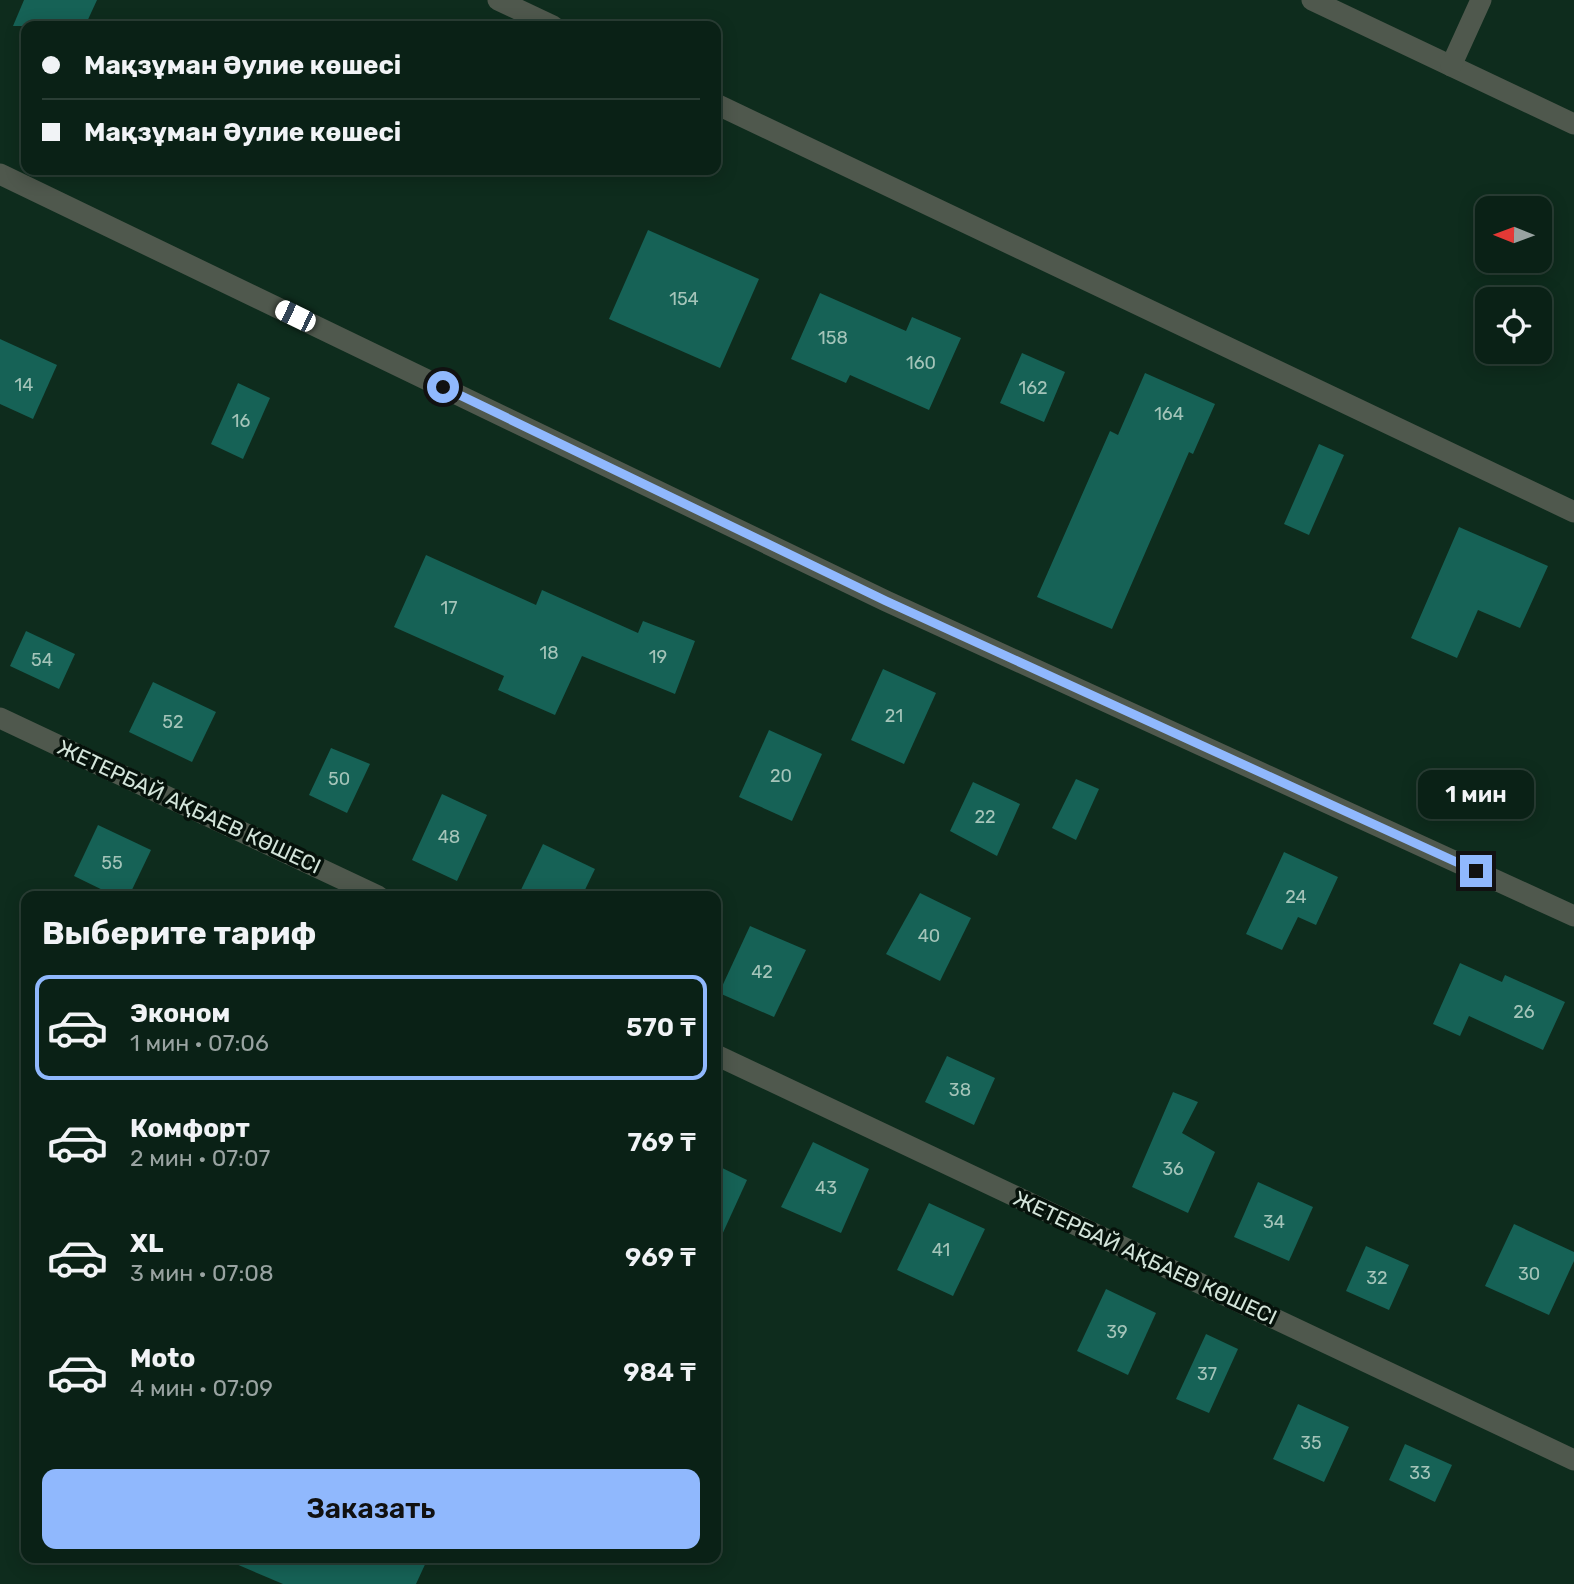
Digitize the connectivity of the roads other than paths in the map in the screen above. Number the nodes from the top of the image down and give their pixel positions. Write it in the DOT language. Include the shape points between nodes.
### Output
graph roads {
  1 [pos="498,0"];
  2 [pos="1312,0"];
  3 [pos="1481,0"];
  4 [pos="542,21"];
  5 [pos="1451,66"];
  6 [pos="721,106"];
  7 [pos="1574,124"];
  8 [pos="0,174"];
  9 [pos="1574,512"];
  10 [pos="0,718"];
  11 [pos="367,891"];
  12 [pos="1574,916"];
  13 [pos="721,1057"];
  14 [pos="1574,1460"];
  1 -- 4 [label="street"];
  2 -- 5 [label="street"];
  3 -- 5 [label="street"];
  5 -- 7 [label="street"];
  6 -- 9 [label="street"];
  8 -- 12 [label="street" via="886,601"];
  10 -- 11 [label="street, ЖЕТЕРБАЙ АҚБАЕВ КӨШЕСІ"];
  13 -- 14 [label="street, ЖЕТЕРБАЙ АҚБАЕВ КӨШЕСІ"];
}
